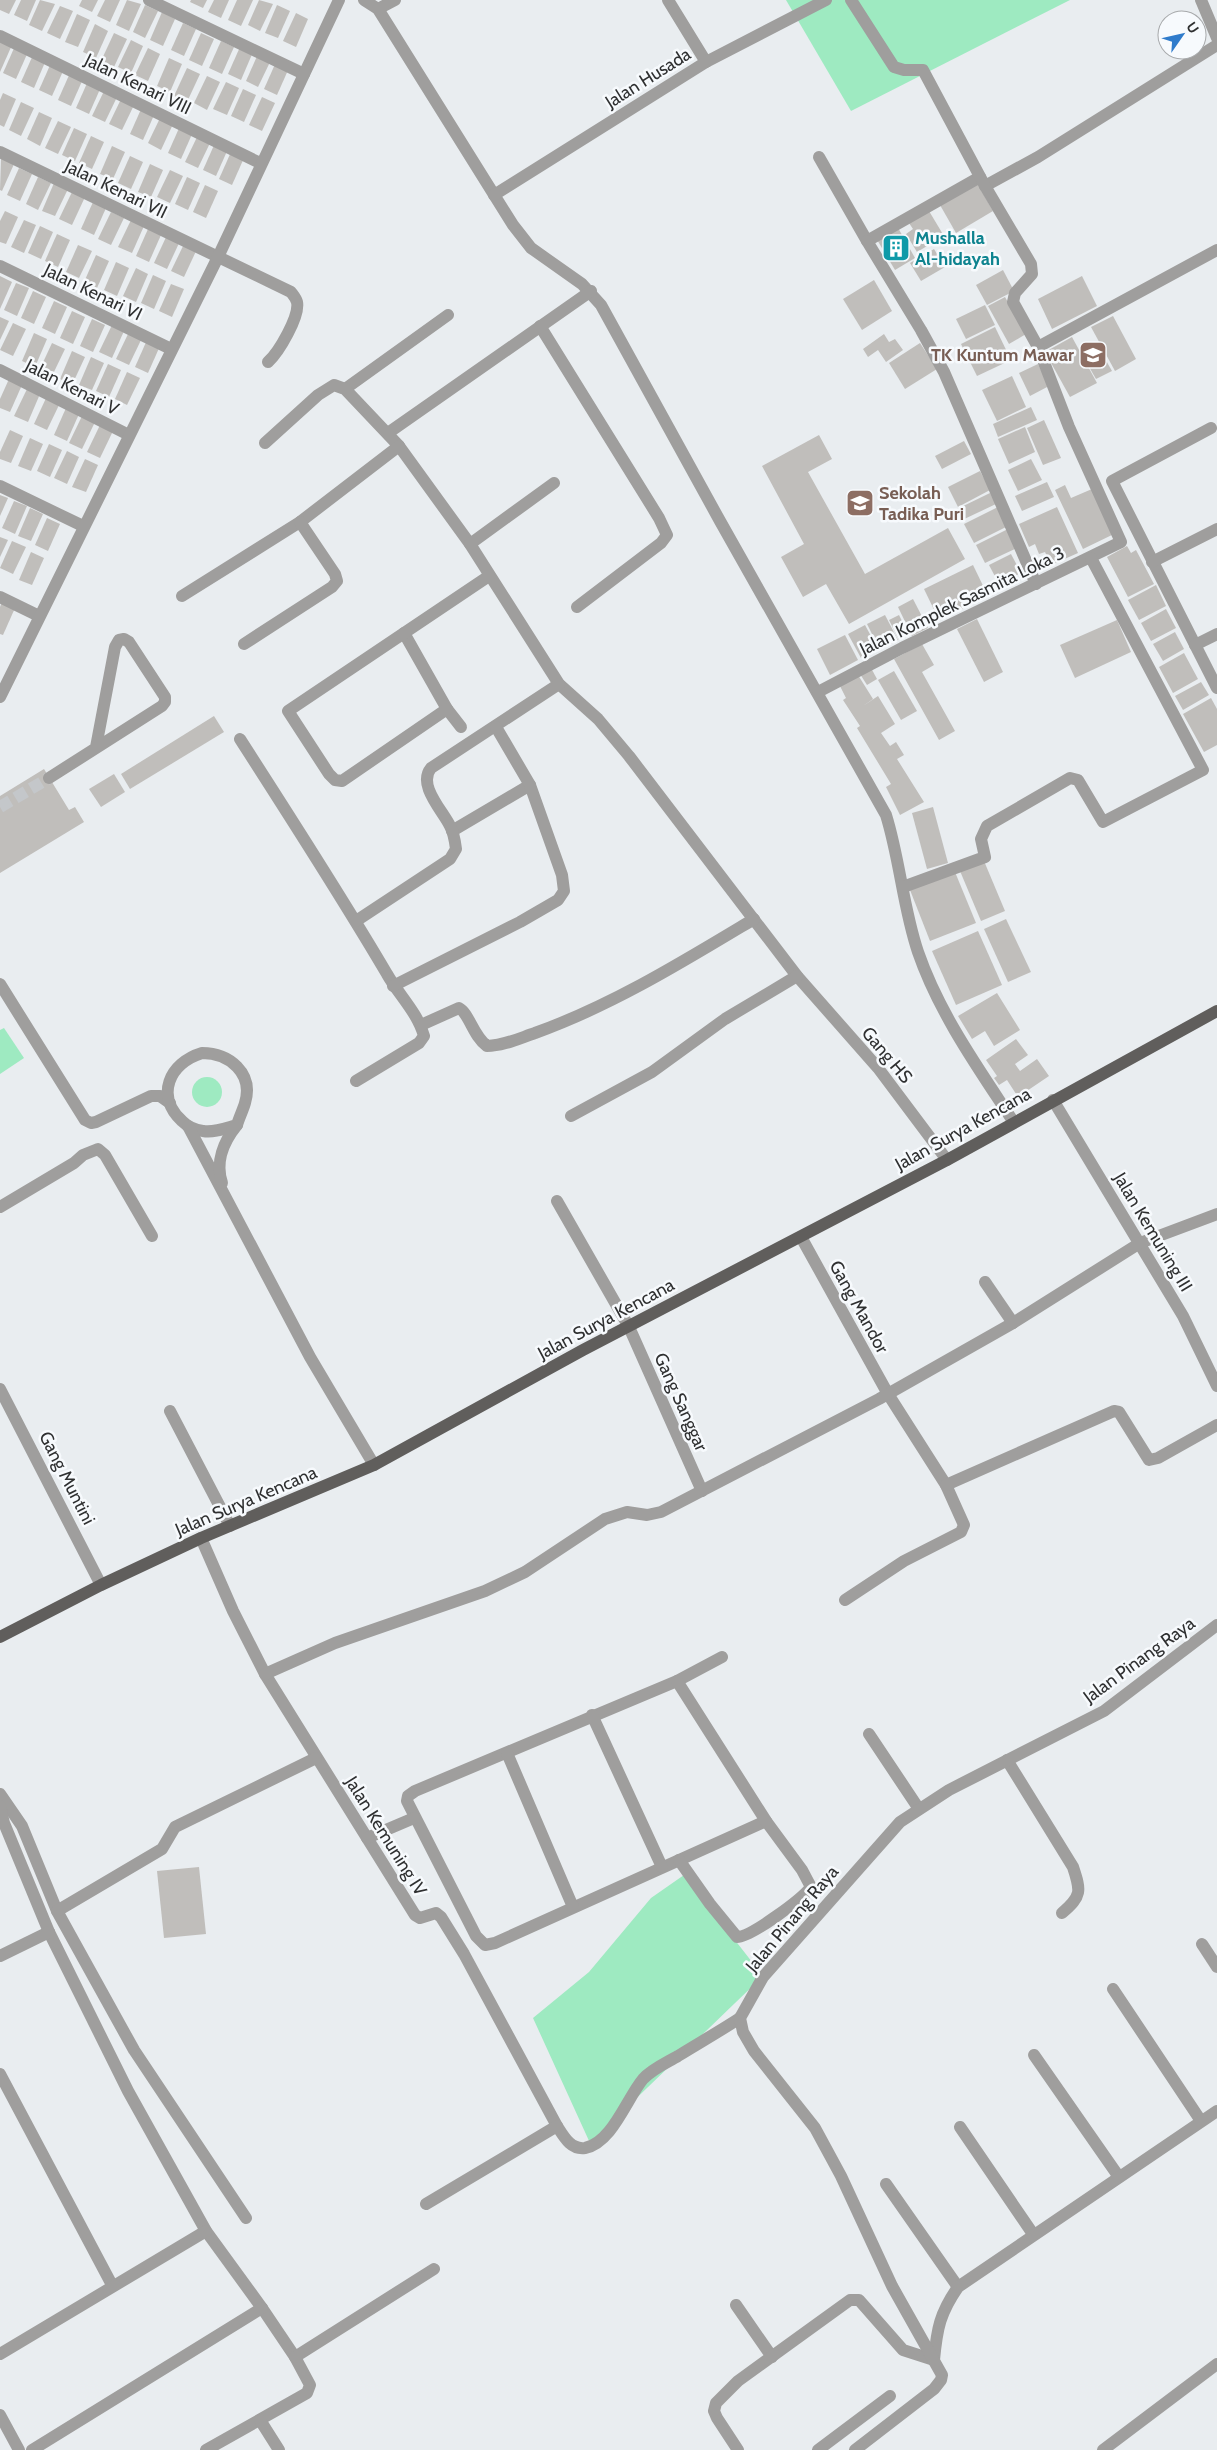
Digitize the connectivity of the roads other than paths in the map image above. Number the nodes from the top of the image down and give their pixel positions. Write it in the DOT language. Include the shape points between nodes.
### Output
graph roads {
  1 [pos="149,0"];
  2 [pos="339,0"];
  3 [pos="364,0"];
  4 [pos="395,0"];
  5 [pos="668,0"];
  6 [pos="851,0"];
  7 [pos="1201,0"];
  8 [pos="818,1"];
  9 [pos="378,10"];
  10 [pos="0,36"];
  11 [pos="1217,38"];
  12 [pos="1217,45"];
  13 [pos="706,62"];
  14 [pos="304,74"];
  15 [pos="0,152"];
  16 [pos="819,157"];
  17 [pos="260,163"];
  18 [pos="982,181"];
  19 [pos="494,195"];
  20 [pos="867,241"];
  21 [pos="1217,250"];
  22 [pos="218,256"];
  23 [pos="0,266"];
  24 [pos="591,291"];
  25 [pos="448,315"];
  26 [pos="540,326"];
  27 [pos="1038,347"];
  28 [pos="171,349"];
  29 [pos="268,362"];
  30 [pos="0,370"];
  31 [pos="345,389"];
  32 [pos="1210,428"];
  33 [pos="388,433"];
  34 [pos="129,435"];
  35 [pos="265,443"];
  36 [pos="398,446"];
  37 [pos="554,483"];
  38 [pos="0,486"];
  39 [pos="300,522"];
  40 [pos="83,526"];
  41 [pos="1217,529"];
  42 [pos="470,544"];
  43 [pos="1091,558"];
  44 [pos="1152,562"];
  45 [pos="489,576"];
  46 [pos="1036,584"];
  47 [pos="182,596"];
  48 [pos="0,597"];
  49 [pos="577,607"];
  50 [pos="39,616"];
  51 [pos="404,632"];
  52 [pos="1217,634"];
  53 [pos="244,644"];
  54 [pos="1195,645"];
  55 [pos="559,684"];
  56 [pos="1217,688"];
  57 [pos="818,692"];
  58 [pos="0,697"];
  59 [pos="447,709"];
  60 [pos="461,726"];
  61 [pos="496,727"];
  62 [pos="240,739"];
  63 [pos="96,747"];
  64 [pos="49,778"];
  65 [pos="530,785"];
  66 [pos="452,831"];
  67 [pos="903,887"];
  68 [pos="754,919"];
  69 [pos="356,921"];
  70 [pos="797,976"];
  71 [pos="0,984"];
  72 [pos="393,986"];
  73 [pos="1217,1011"];
  74 [pos="421,1026"];
  75 [pos="356,1080"];
  76 [pos="1052,1100"];
  77 [pos="170,1103"];
  78 [pos="571,1116"];
  79 [pos="1013,1121"];
  80 [pos="237,1125"];
  81 [pos="188,1126"];
  82 [pos="946,1160"];
  83 [pos="229,1201"];
  84 [pos="557,1201"];
  85 [pos="0,1207"];
  86 [pos="1217,1214"];
  87 [pos="152,1236"];
  88 [pos="801,1238"];
  89 [pos="1140,1243"];
  90 [pos="985,1282"];
  91 [pos="1013,1323"];
  92 [pos="629,1327"];
  93 [pos="1217,1386"];
  94 [pos="0,1389"];
  95 [pos="888,1394"];
  96 [pos="170,1411"];
  97 [pos="1217,1425"];
  98 [pos="374,1465"];
  99 [pos="946,1485"];
  100 [pos="702,1491"];
  101 [pos="230,1526"];
  102 [pos="201,1538"];
  103 [pos="101,1585"];
  104 [pos="845,1600"];
  105 [pos="1217,1625"];
  106 [pos="0,1637"];
  107 [pos="722,1657"];
  108 [pos="264,1674"];
  109 [pos="677,1681"];
  110 [pos="592,1715"];
  111 [pos="869,1734"];
  112 [pos="507,1753"];
  113 [pos="316,1758"];
  114 [pos="1007,1760"];
  115 [pos="0,1794"];
  116 [pos="0,1806"];
  117 [pos="919,1810"];
  118 [pos="414,1818"];
  119 [pos="766,1821"];
  120 [pos="367,1838"];
  121 [pos="679,1860"];
  122 [pos="662,1867"];
  123 [pos="573,1907"];
  124 [pos="57,1911"];
  125 [pos="1062,1913"];
  126 [pos="49,1932"];
  127 [pos="1202,1944"];
  128 [pos="0,1956"];
  129 [pos="1217,1966"];
  130 [pos="1113,1989"];
  131 [pos="740,2018"];
  132 [pos="1034,2055"];
  133 [pos="0,2074"];
  134 [pos="1217,2111"];
  135 [pos="1201,2121"];
  136 [pos="557,2126"];
  137 [pos="960,2127"];
  138 [pos="1119,2176"];
  139 [pos="886,2184"];
  140 [pos="426,2204"];
  141 [pos="246,2218"];
  142 [pos="206,2231"];
  143 [pos="1033,2234"];
  144 [pos="434,2270"];
  145 [pos="112,2285"];
  146 [pos="958,2287"];
  147 [pos="736,2305"];
  148 [pos="262,2308"];
  149 [pos="0,2354"];
  150 [pos="295,2357"];
  151 [pos="772,2357"];
  152 [pos="934,2360"];
  153 [pos="1217,2364"];
  154 [pos="890,2396"];
  155 [pos="0,2415"];
  156 [pos="260,2420"];
  157 [pos="19,2450"];
  158 [pos="32,2450"];
  159 [pos="206,2450"];
  160 [pos="278,2450"];
  161 [pos="738,2450"];
  162 [pos="818,2450"];
  163 [pos="855,2450"];
  164 [pos="1103,2450"];
  1 -- 14 [label="street"];
  2 -- 14 [label="street"];
  3 -- 9 [label="street"];
  4 -- 9 [label="street"];
  5 -- 13 [label="street"];
  6 -- 18 [label="street" via="894,67 923,70"];
  7 -- 11 [label="street"];
  8 -- 13 [label="street, Jalan Husada"];
  9 -- 19 [label="street"];
  10 -- 17 [label="street, Jalan Kenari VIII"];
  12 -- 18 [label="street" via="1038,157"];
  13 -- 19 [label="street, Jalan Husada"];
  14 -- 17 [label="street"];
  15 -- 22 [label="street, Jalan Kenari VII"];
  16 -- 20 [label="street"];
  17 -- 22 [label="street"];
  18 -- 20 [label="street"];
  18 -- 27 [label="street" via="1031,264 1032,274 1014,293 1013,302"];
  19 -- 24 [label="street" via="531,248"];
  20 -- 46 [label="street" via="944,372"];
  21 -- 27 [label="street"];
  22 -- 28 [label="street"];
  22 -- 29 [label="street, Jalan Kenari VII" via="291,292 295,297 296,311 282,345"];
  23 -- 28 [label="street, Jalan Kenari VI"];
  24 -- 26 [label="street"];
  24 -- 57 [label="street"];
  25 -- 31 [label="street"];
  26 -- 33 [label="street"];
  26 -- 49 [label="street" via="659,518 666,535"];
  27 -- 43 [label="street, Jalan Komplek Sasmita Loka 3" via="1069,427 1121,542"];
  28 -- 34 [label="street"];
  30 -- 34 [label="street, Jalan Kenari V"];
  31 -- 33 [label="street, Gang HS"];
  31 -- 35 [label="street" via="331,387"];
  32 -- 44 [label="street" via="1112,481"];
  33 -- 36 [label="street, Gang HS"];
  34 -- 40 [label="street"];
  36 -- 39 [label="street"];
  36 -- 42 [label="street, Gang HS"];
  37 -- 42 [label="street"];
  38 -- 40 [label="street"];
  39 -- 47 [label="street"];
  39 -- 53 [label="street" via="337,581"];
  40 -- 50 [label="street"];
  41 -- 44 [label="street"];
  42 -- 45 [label="street, Gang HS"];
  43 -- 46 [label="street, Jalan Komplek Sasmita Loka 3"];
  43 -- 67 [label="street" via="1203,770 1103,822 1078,780 1070,778 987,826 981,839 985,857"];
  44 -- 54 [label="street"];
  45 -- 51 [label="street"];
  45 -- 55 [label="street, Gang HS"];
  46 -- 57 [label="street, Jalan Komplek Sasmita Loka 3"];
  48 -- 50 [label="street"];
  50 -- 58 [label="street"];
  51 -- 59 [label="street"];
  51 -- 59 [label="street" via="288,711 329,774 335,780 342,780"];
  52 -- 54 [label="street"];
  54 -- 56 [label="street"];
  55 -- 61 [label="street"];
  55 -- 68 [label="street, Gang HS" via="598,719 629,756"];
  57 -- 67 [label="street" via="886,815 896,845"];
  59 -- 60 [label="street"];
  61 -- 65 [label="street"];
  61 -- 66 [label="street" via="428,772 429,790"];
  62 -- 69 [label="street"];
  63 -- 63 [label="street" via="115,647 118,640 124,639 140,658 165,702"];
  63 -- 64 [label="street"];
  65 -- 66 [label="street"];
  65 -- 72 [label="street" via="562,875 562,895 520,922"];
  66 -- 69 [label="street" via="456,849 450,859"];
  67 -- 79 [label="street" via="918,952 947,1016"];
  68 -- 70 [label="street, Gang HS"];
  68 -- 74 [label="street" via="614,999 561,1024 494,1046 480,1041 464,1011 459,1008"];
  69 -- 72 [label="street"];
  70 -- 78 [label="street" via="725,1019 652,1072"];
  70 -- 82 [label="street, Gang HS" via="878,1068"];
  71 -- 77 [label="street" via="85,1120 96,1122 151,1096 160,1096"];
  72 -- 74 [label="street"];
  73 -- 76 [label="main road, Jalan Surya Kencana"];
  74 -- 75 [label="street" via="424,1036 419,1043"];
  76 -- 79 [label="main road, Jalan Surya Kencana"];
  76 -- 89 [label="street, Jalan Kemuning III"];
  77 -- 80 [label="street" via="170,1081 181,1062 202,1053 224,1056 233,1062 246,1081 245,1103"];
  77 -- 81 [label="street" via="174,1114"];
  79 -- 82 [label="main road, Jalan Surya Kencana"];
  80 -- 81 [label="street" via="202,1132"];
  80 -- 83 [label="street" via="228,1136 220,1165 220,1180"];
  81 -- 83 [label="street"];
  82 -- 88 [label="main road, Jalan Surya Kencana"];
  83 -- 98 [label="street" via="310,1356"];
  84 -- 92 [label="street, Gang Sanggar"];
  85 -- 87 [label="street" via="98,1149 105,1155"];
  86 -- 89 [label="street"];
  88 -- 92 [label="main road, Jalan Surya Kencana"];
  88 -- 95 [label="street, Gang Mandor"];
  89 -- 91 [label="street"];
  89 -- 93 [label="street, Jalan Kemuning III" via="1183,1316"];
  90 -- 91 [label="street"];
  91 -- 95 [label="street"];
  92 -- 98 [label="main road, Jalan Surya Kencana"];
  92 -- 100 [label="street, Gang Sanggar"];
  94 -- 103 [label="street, Gang Muntini"];
  95 -- 99 [label="street, Gang Mandor"];
  95 -- 100 [label="street"];
  96 -- 101 [label="street"];
  97 -- 99 [label="street" via="1158,1458 1148,1460 1119,1412 1114,1410"];
  98 -- 101 [label="main road, Jalan Surya Kencana"];
  99 -- 104 [label="street, Gang Mandor" via="964,1525 963,1530 904,1560"];
  100 -- 108 [label="street" via="662,1512 647,1515 626,1512 605,1519 524,1572 485,1591 335,1643"];
  101 -- 102 [label="main road, Jalan Surya Kencana"];
  102 -- 103 [label="main road, Jalan Surya Kencana"];
  102 -- 108 [label="street, Jalan Kemuning IV"];
  103 -- 106 [label="main road, Jalan Surya Kencana"];
  105 -- 114 [label="street, Jalan Pinang Raya" via="1104,1711"];
  107 -- 109 [label="street"];
  108 -- 113 [label="street, Jalan Kemuning IV"];
  109 -- 110 [label="street"];
  109 -- 119 [label="street"];
  110 -- 112 [label="street"];
  110 -- 122 [label="street"];
  111 -- 117 [label="street"];
  112 -- 118 [label="street" via="409,1794 407,1801"];
  112 -- 123 [label="street"];
  113 -- 120 [label="street, Jalan Kemuning IV"];
  113 -- 124 [label="street" via="175,1827 162,1849"];
  114 -- 117 [label="street, Jalan Pinang Raya" via="949,1790"];
  114 -- 125 [label="street" via="1073,1867 1080,1886 1076,1901"];
  115 -- 124 [label="street" via="22,1826"];
  116 -- 126 [label="street"];
  117 -- 131 [label="street, Jalan Pinang Raya" via="900,1822 763,1977"];
  118 -- 120 [label="street"];
  118 -- 123 [label="street" via="485,1945"];
  119 -- 121 [label="street"];
  119 -- 121 [label="street" via="811,1887 746,1936 735,1935"];
  120 -- 136 [label="street, Jalan Kemuning IV" via="415,1915 420,1918 436,1913 441,1917"];
  121 -- 122 [label="street"];
  122 -- 123 [label="street"];
  124 -- 141 [label="street" via="134,2050"];
  126 -- 128 [label="street"];
  126 -- 142 [label="street" via="128,2091"];
  127 -- 129 [label="street"];
  130 -- 135 [label="street"];
  131 -- 136 [label="street" via="644,2078 599,2141 586,2148 576,2148"];
  131 -- 152 [label="street" via="743,2032 754,2051 815,2128 842,2176 892,2286"];
  132 -- 138 [label="street"];
  133 -- 145 [label="street"];
  134 -- 135 [label="street"];
  135 -- 138 [label="street"];
  136 -- 140 [label="street"];
  137 -- 143 [label="street"];
  138 -- 143 [label="street"];
  139 -- 146 [label="street"];
  142 -- 145 [label="street"];
  142 -- 148 [label="street"];
  143 -- 146 [label="street"];
  144 -- 150 [label="street"];
  145 -- 149 [label="street"];
  146 -- 152 [label="street" via="944,2307 937,2327"];
  147 -- 151 [label="street"];
  148 -- 150 [label="street"];
  148 -- 158 [label="street"];
  150 -- 156 [label="street" via="310,2385 309,2389"];
  151 -- 152 [label="street" via="842,2304 856,2299 903,2350"];
  151 -- 161 [label="street" via="738,2381 715,2407 722,2428"];
  152 -- 163 [label="street" via="942,2375 938,2386"];
  153 -- 164 [label="street"];
  154 -- 162 [label="street"];
  155 -- 157 [label="street"];
  156 -- 159 [label="street"];
  156 -- 160 [label="street"];
}
